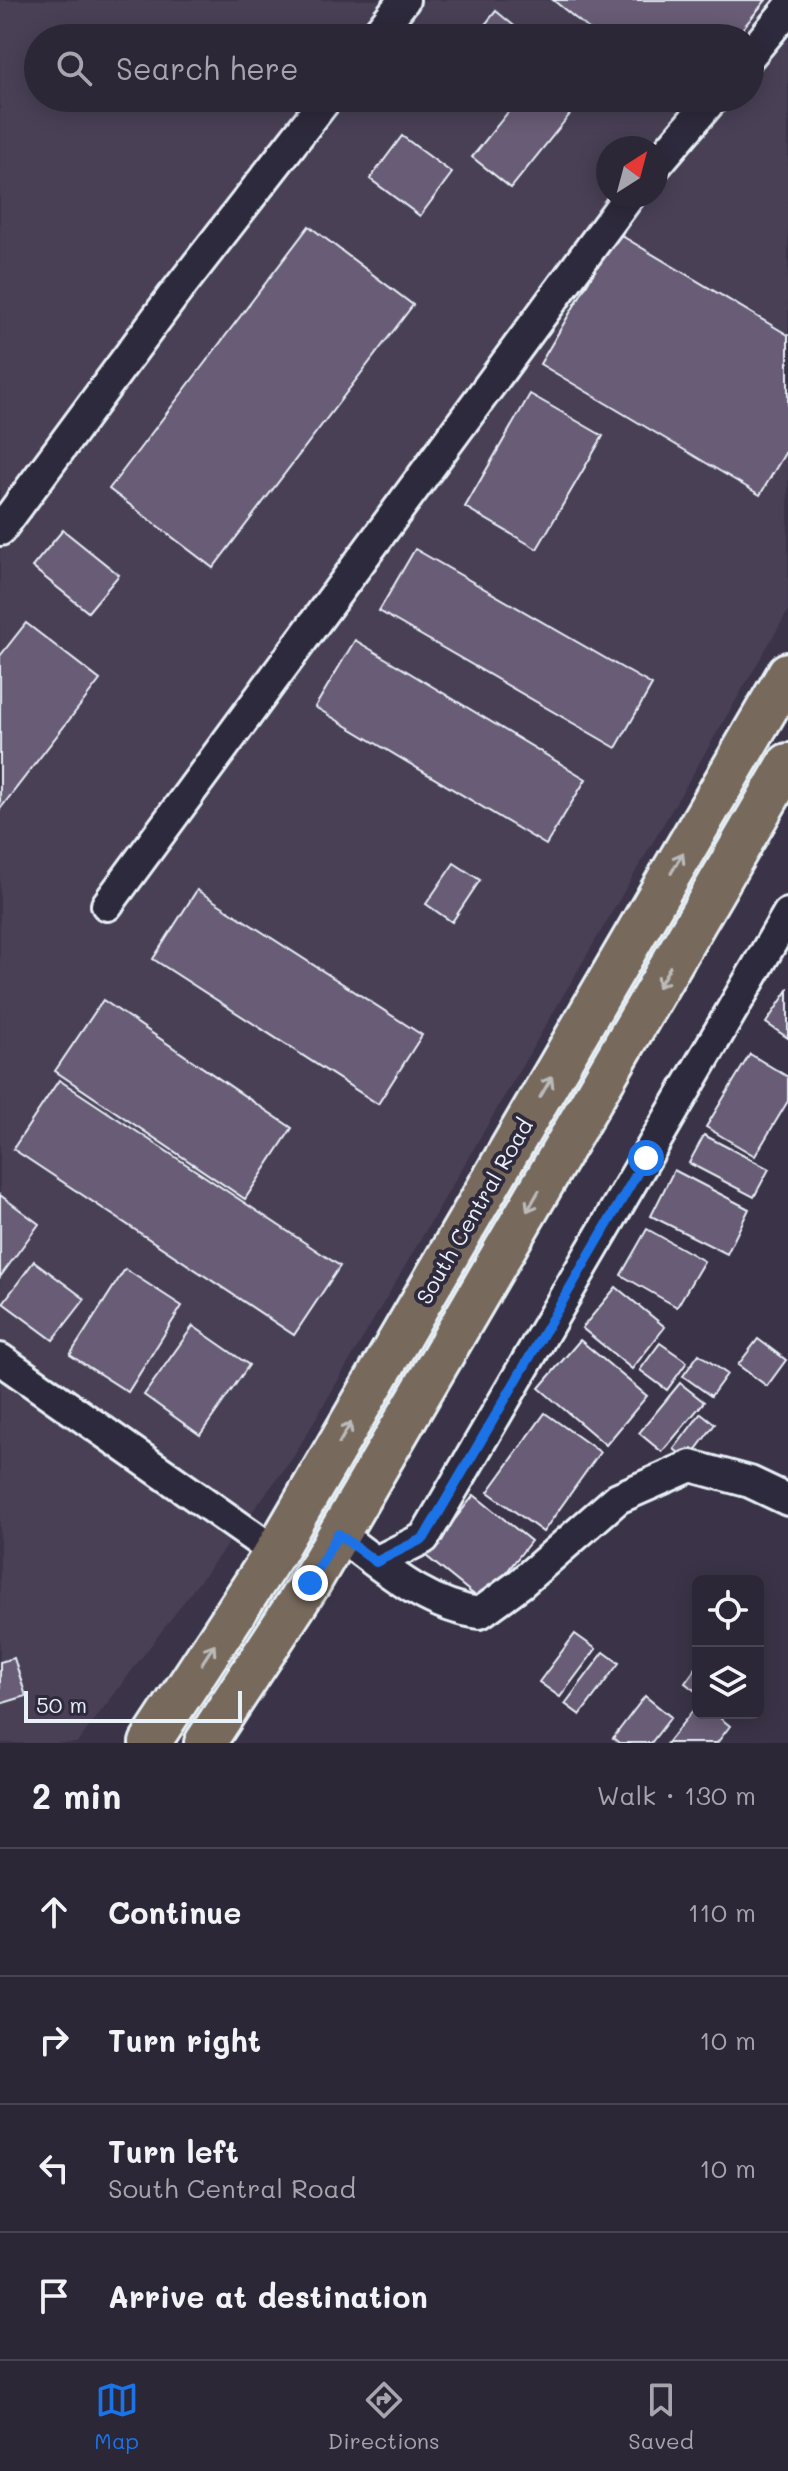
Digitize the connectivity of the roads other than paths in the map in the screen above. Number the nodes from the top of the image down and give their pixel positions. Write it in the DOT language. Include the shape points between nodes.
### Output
graph roads {
  1 [pos="404,0"];
  2 [pos="788,9"];
  3 [pos="385,24"];
  4 [pos="764,38"];
  5 [pos="316,112"];
  6 [pos="701,112"];
  7 [pos="668,151"];
  8 [pos="620,208"];
  9 [pos="0,530"];
  10 [pos="788,673"];
  11 [pos="788,764"];
  12 [pos="107,905"];
  13 [pos="788,914"];
  14 [pos="0,1359"];
  15 [pos="788,1500"];
  16 [pos="338,1534"];
  17 [pos="275,1552"];
  18 [pos="376,1562"];
  19 [pos="150,1743"];
  20 [pos="205,1743"];
  1 -- 3 [label="street"];
  2 -- 4 [label="street"];
  5 -- 9 [label="street"];
  6 -- 7 [label="street"];
  8 -- 12 [label="street"];
  17 -- 10 [label="main road, South Central Road, one-way"];
  11 -- 16 [label="main road, South Central Road, one-way"];
  13 -- 18 [label="street" via="424,1538"];
  14 -- 17 [label="street"];
  15 -- 18 [label="street" via="750,1482 691,1466 618,1498 480,1613 451,1609"];
  16 -- 18 [label="street"];
  16 -- 20 [label="main road, South Central Road"];
  19 -- 17 [label="main road, South Central Road, one-way"];
}
